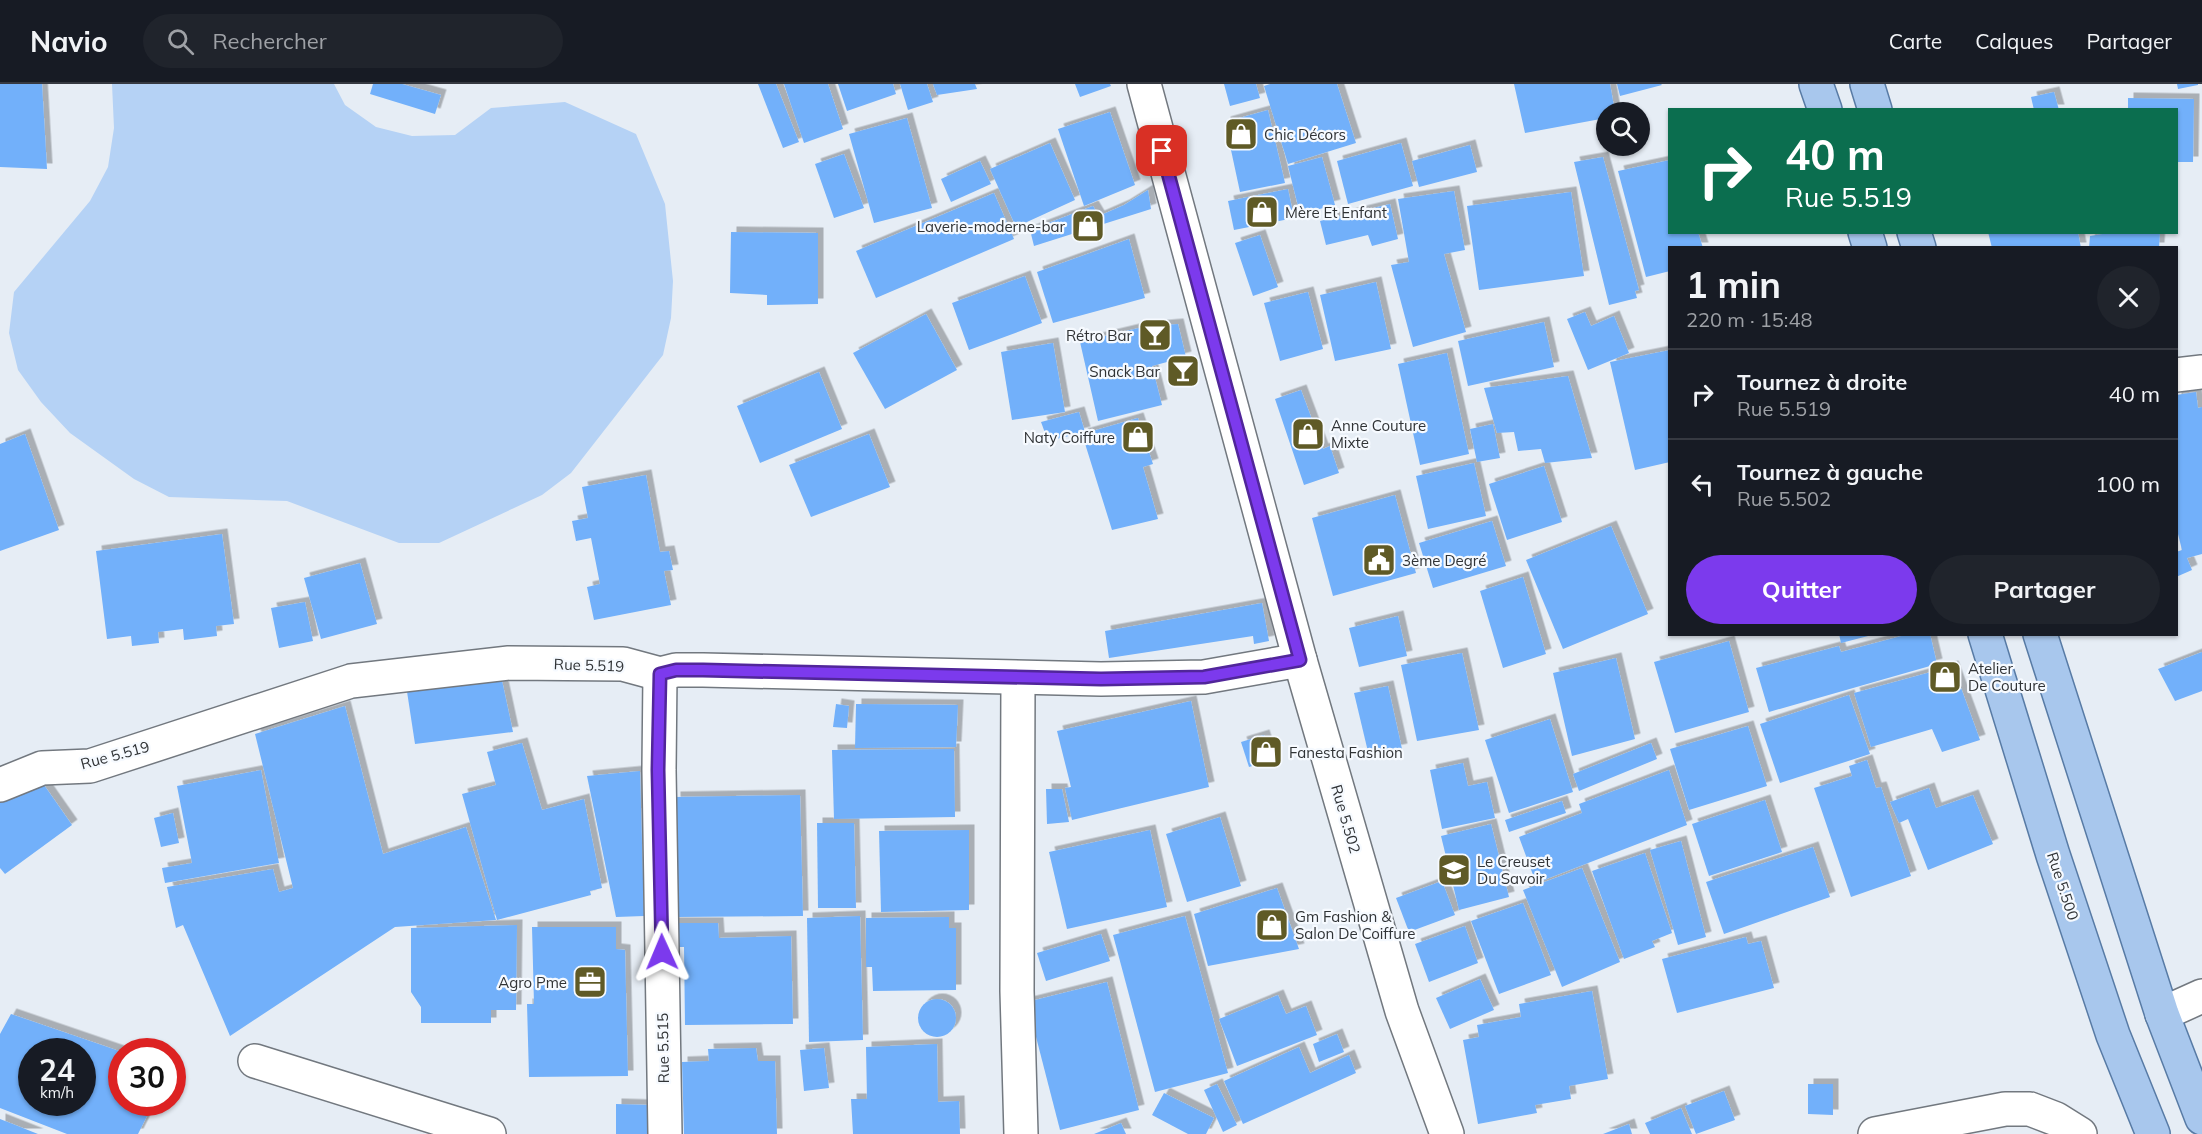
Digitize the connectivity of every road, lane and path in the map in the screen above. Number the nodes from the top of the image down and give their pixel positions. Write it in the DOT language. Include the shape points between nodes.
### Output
graph roads {
  1 [pos="1144,84"];
  2 [pos="1816,84"];
  3 [pos="1867,84"];
  4 [pos="1824,108"];
  5 [pos="1874,108"];
  6 [pos="2202,372"];
  7 [pos="2178,375"];
  8 [pos="1986,636"];
  9 [pos="2041,636"];
  10 [pos="1300,660"];
  11 [pos="660,674"];
  12 [pos="1018,678"];
  13 [pos="0,785"];
  14 [pos="2202,996"];
  15 [pos="2162,1014"];
  16 [pos="255,1061"];
  17 [pos="2202,1118"];
  18 [pos="489,1134"];
  19 [pos="665,1134"];
  20 [pos="1022,1134"];
  21 [pos="1447,1134"];
  22 [pos="1875,1134"];
  23 [pos="2080,1134"];
  24 [pos="2153,1134"];
  1 -- 10 [label="street, Rue 5.502"];
  2 -- 4 [label="main road"];
  3 -- 5 [label="main road"];
  6 -- 7 [label="street"];
  8 -- 24 [label="main road, Rue 5.500" via="2113,1035"];
  9 -- 15 [label="main road"];
  10 -- 12 [label="street, Rue 5.519" via="1204,677"];
  10 -- 21 [label="street, Rue 5.502" via="1402,1011"];
  11 -- 12 [label="street, Rue 5.519" via="703,670"];
  11 -- 13 [label="street, Rue 5.519" via="623,664 509,663 351,681 90,766 42,768"];
  11 -- 19 [label="street, Rue 5.515" via="658,770"];
  12 -- 20 [label="street" via="1017,991"];
  14 -- 15 [label="street"];
  15 -- 17 [label="main road"];
  16 -- 18 [label="street"];
  22 -- 23 [label="street" via="2005,1109 2030,1109"];
}
